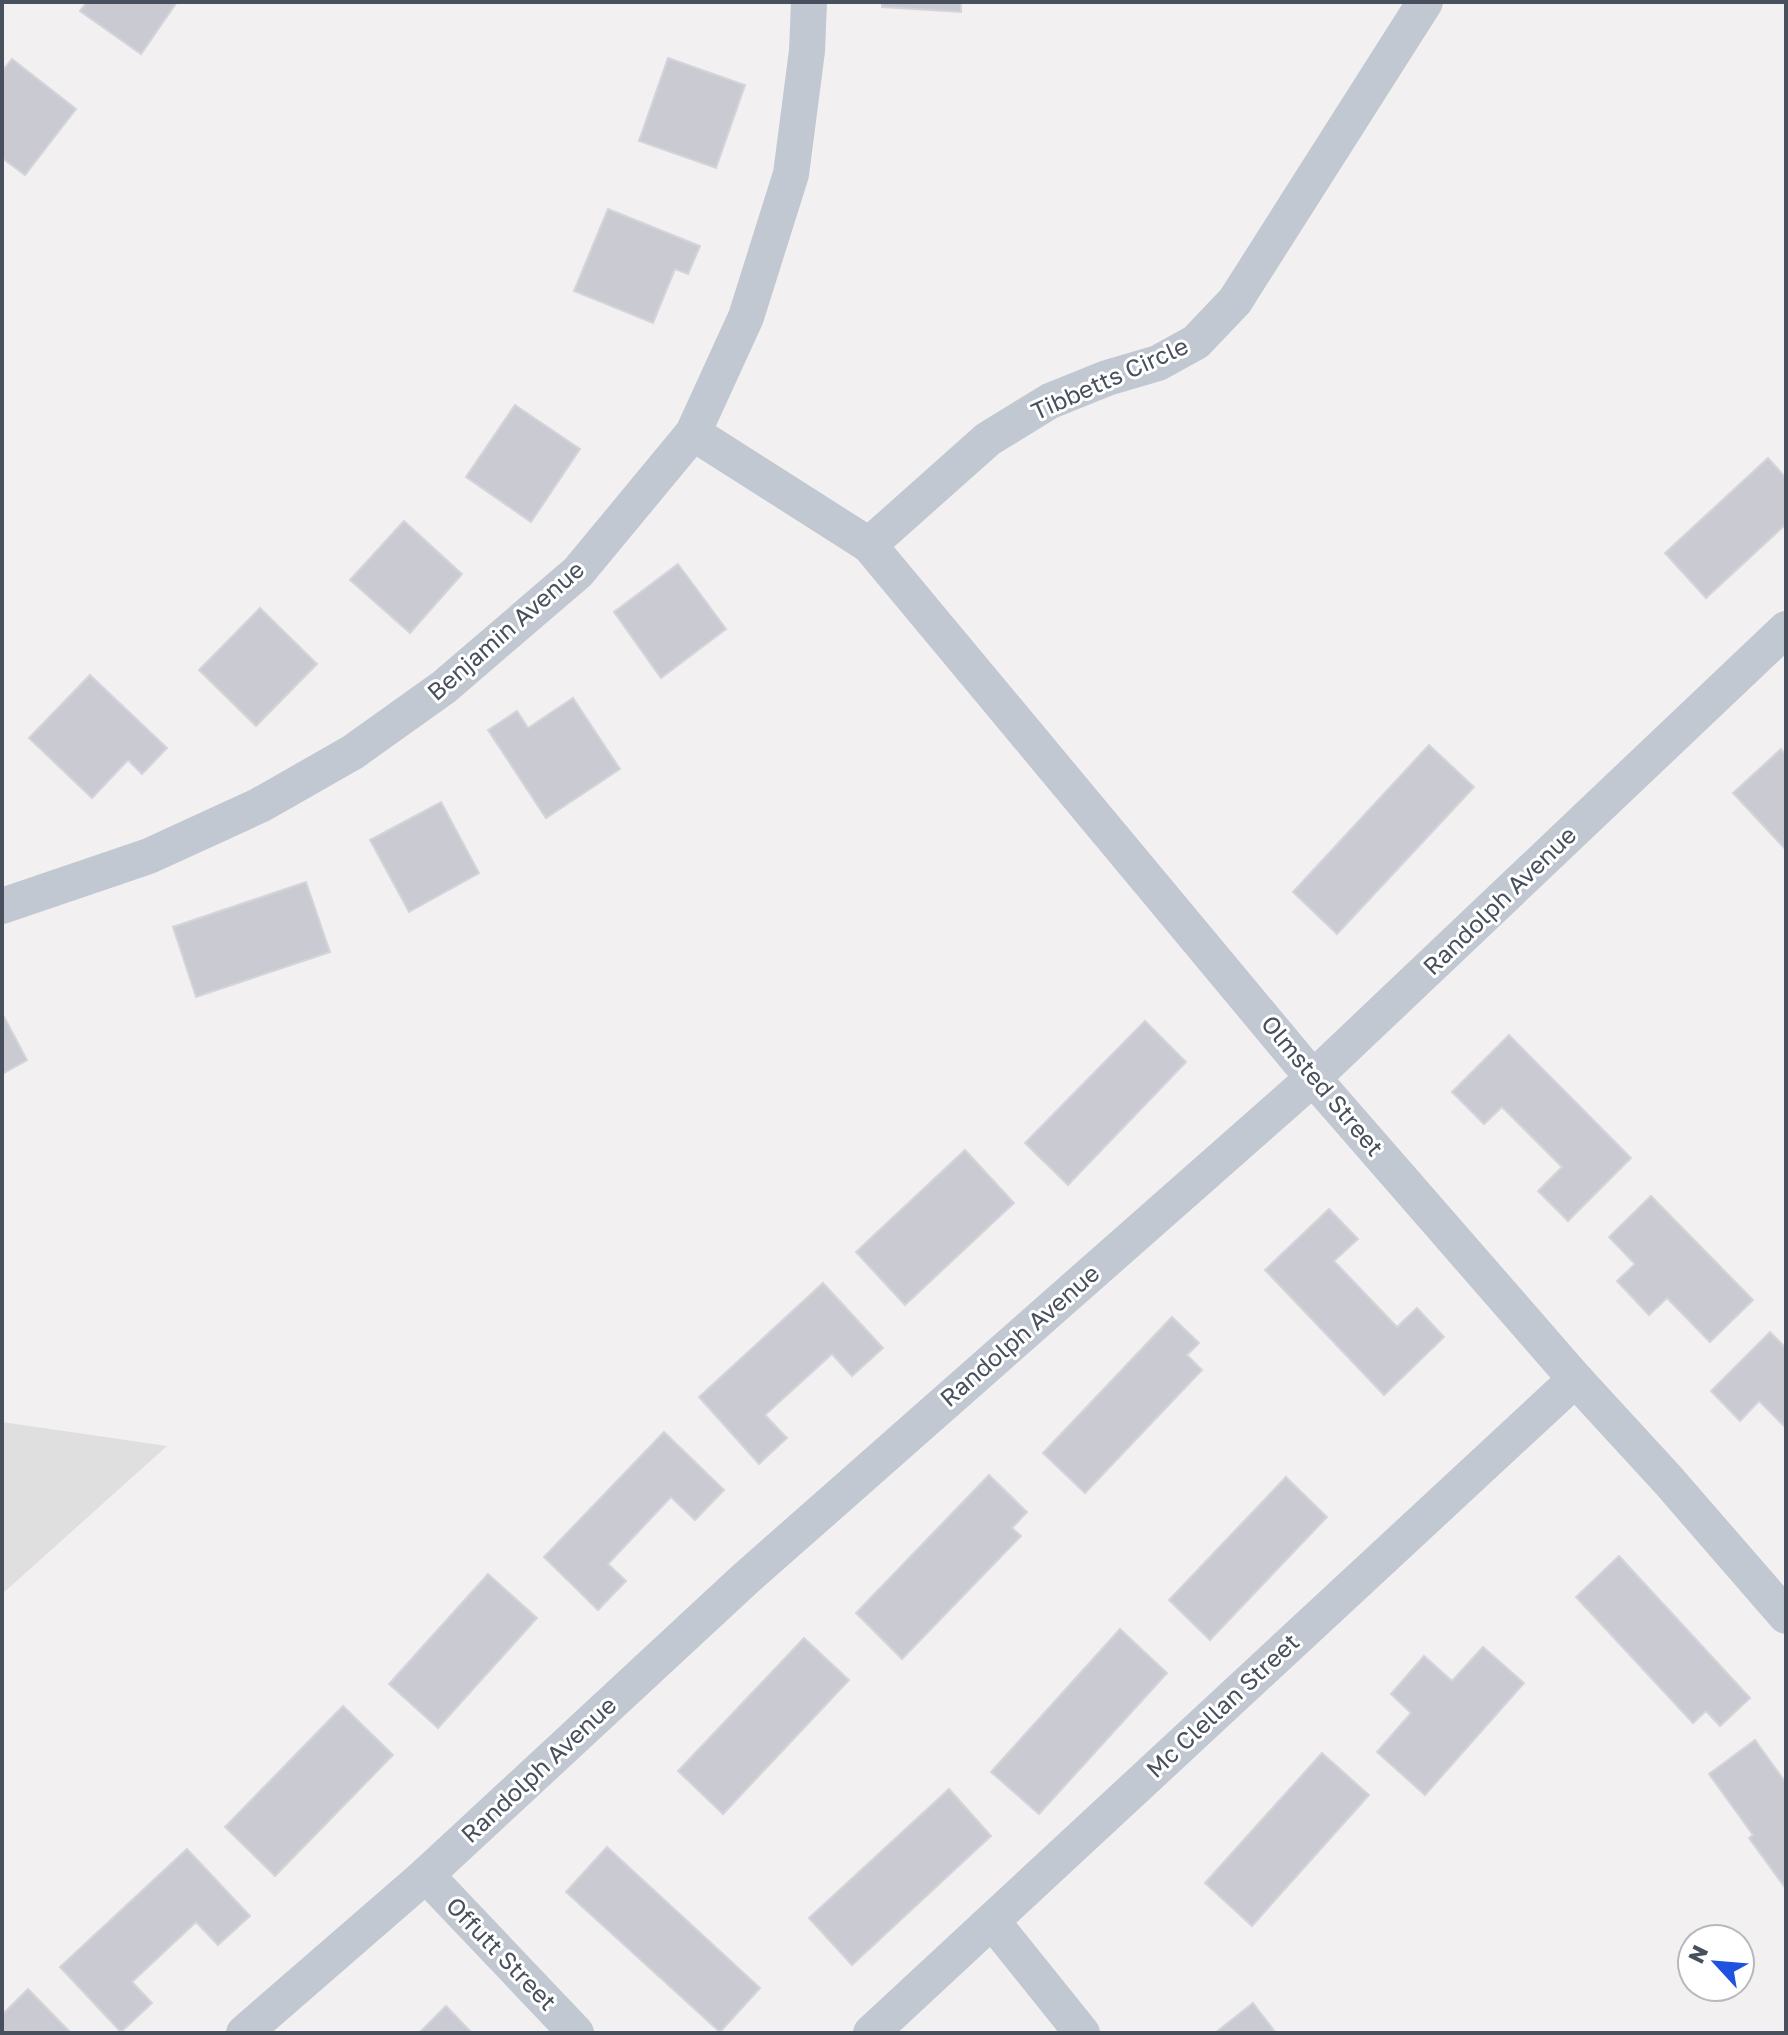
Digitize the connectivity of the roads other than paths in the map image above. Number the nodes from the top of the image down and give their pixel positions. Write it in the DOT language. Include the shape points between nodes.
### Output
graph roads {
  1 [pos="809,2"];
  2 [pos="1425,2"];
  3 [pos="693,433"];
  4 [pos="869,545"];
  5 [pos="1783,638"];
  6 [pos="2,906"];
  7 [pos="1313,1078"];
  8 [pos="1577,1381"];
  9 [pos="1786,1616"];
  10 [pos="426,1875"];
  11 [pos="992,1921"];
  12 [pos="244,2033"];
  13 [pos="576,2033"];
  14 [pos="871,2033"];
  15 [pos="1082,2033"];
  1 -- 3 [label="street, Benjamin Avenue" via="791,174 746,317"];
  2 -- 4 [label="street, Tibbetts Circle" via="1235,301 1196,342 1158,363 1050,401 988,439"];
  3 -- 4 [label="street"];
  3 -- 6 [label="street, Benjamin Avenue" via="578,572 444,687 353,752 260,805 149,856"];
  4 -- 7 [label="street, Olmsted Street"];
  5 -- 7 [label="street, Randolph Avenue"];
  7 -- 8 [label="street, Olmsted Street"];
  7 -- 10 [label="street, Randolph Avenue" via="744,1580"];
  8 -- 9 [label="street, Olmsted Street"];
  8 -- 11 [label="street, Mc Clellan Street"];
  10 -- 12 [label="street, Randolph Avenue"];
  10 -- 13 [label="street, Offutt Street"];
  11 -- 14 [label="street, Mc Clellan Street"];
  11 -- 15 [label="street"];
}
